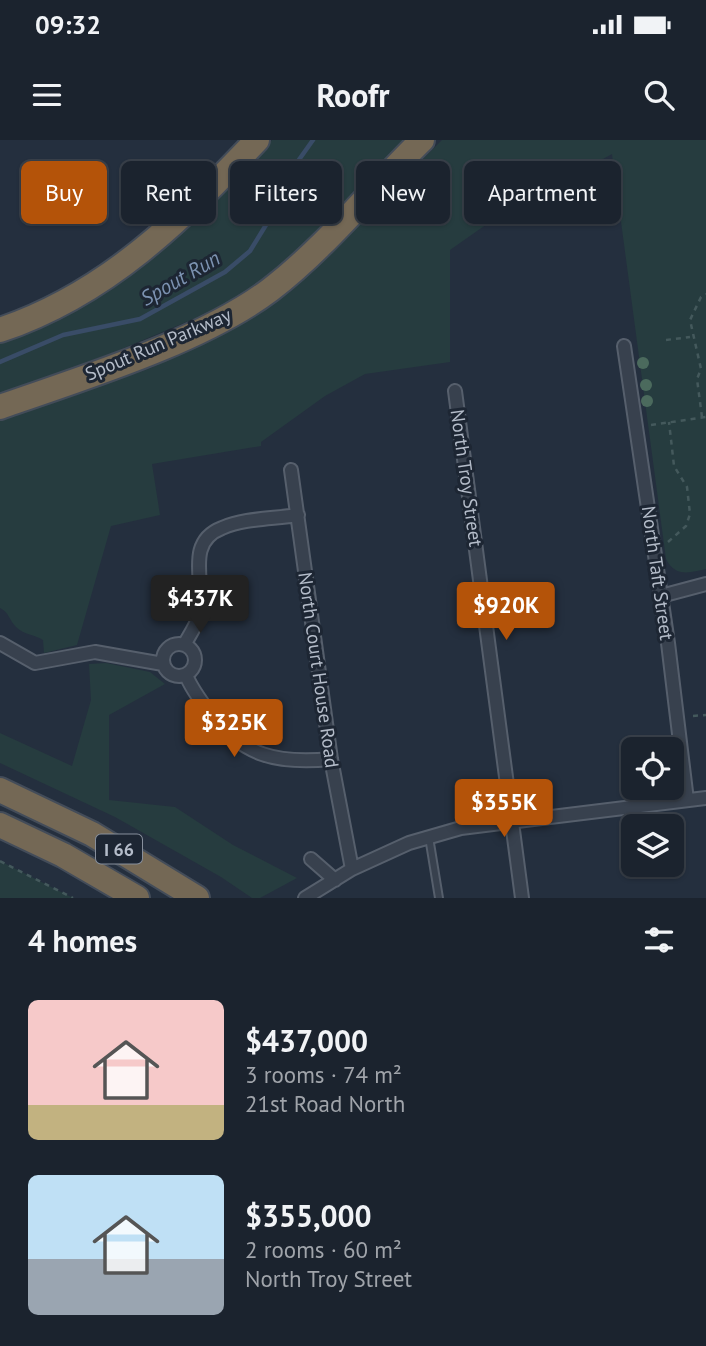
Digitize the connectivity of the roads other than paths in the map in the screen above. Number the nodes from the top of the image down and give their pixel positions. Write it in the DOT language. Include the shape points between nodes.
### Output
graph roads {
  1 [pos="257,140"];
  2 [pos="422,140"];
  3 [pos="0,330"];
  4 [pos="624,346"];
  5 [pos="455,391"];
  6 [pos="0,407"];
  7 [pos="290,470"];
  8 [pos="298,515"];
  9 [pos="706,584"];
  10 [pos="662,596"];
  11 [pos="0,643"];
  12 [pos="184,645"];
  13 [pos="163,664"];
  14 [pos="186,674"];
  15 [pos="331,759"];
  16 [pos="0,790"];
  17 [pos="706,798"];
  18 [pos="687,800"];
  19 [pos="514,821"];
  20 [pos="0,825"];
  21 [pos="429,837"];
  22 [pos="63,855"];
  23 [pos="311,859"];
  24 [pos="352,869"];
  25 [pos="335,880"];
  26 [pos="117,898"];
  27 [pos="136,898"];
  28 [pos="197,898"];
  29 [pos="305,898"];
  30 [pos="439,898"];
  31 [pos="522,898"];
  1 -- 3 [label="highway" via="181,218 116,272 54,309"];
  2 -- 6 [label="highway, Spout Run Parkway" via="314,251 252,302 175,341"];
  4 -- 10 [label="street, North Taft Street"];
  5 -- 19 [label="street, North Troy Street"];
  7 -- 8 [label="street, North Court House Road"];
  8 -- 12 [label="street" via="241,522 220,528 207,538 199,553 199,615"];
  8 -- 15 [label="street, North Court House Road"];
  9 -- 10 [label="street"];
  10 -- 18 [label="street, North Taft Street"];
  11 -- 13 [label="street" via="35,663 95,652"];
  12 -- 13 [label="street" via="166,650"];
  12 -- 14 [label="street" via="195,659"];
  13 -- 14 [label="street" via="174,676"];
  14 -- 15 [label="street" via="223,730 241,744 279,760"];
  15 -- 24 [label="street, North Court House Road"];
  16 -- 28 [label="highway, I 66" via="104,840"];
  17 -- 18 [label="street"];
  18 -- 19 [label="street"];
  19 -- 21 [label="street"];
  19 -- 31 [label="street, North Troy Street"];
  20 -- 22 [label="highway, I 66"];
  21 -- 24 [label="street"];
  21 -- 30 [label="lane"];
  22 -- 26 [label="highway"];
  22 -- 27 [label="highway, I 66"];
  23 -- 25 [label="street"];
  24 -- 25 [label="street"];
  25 -- 29 [label="street"];
}
